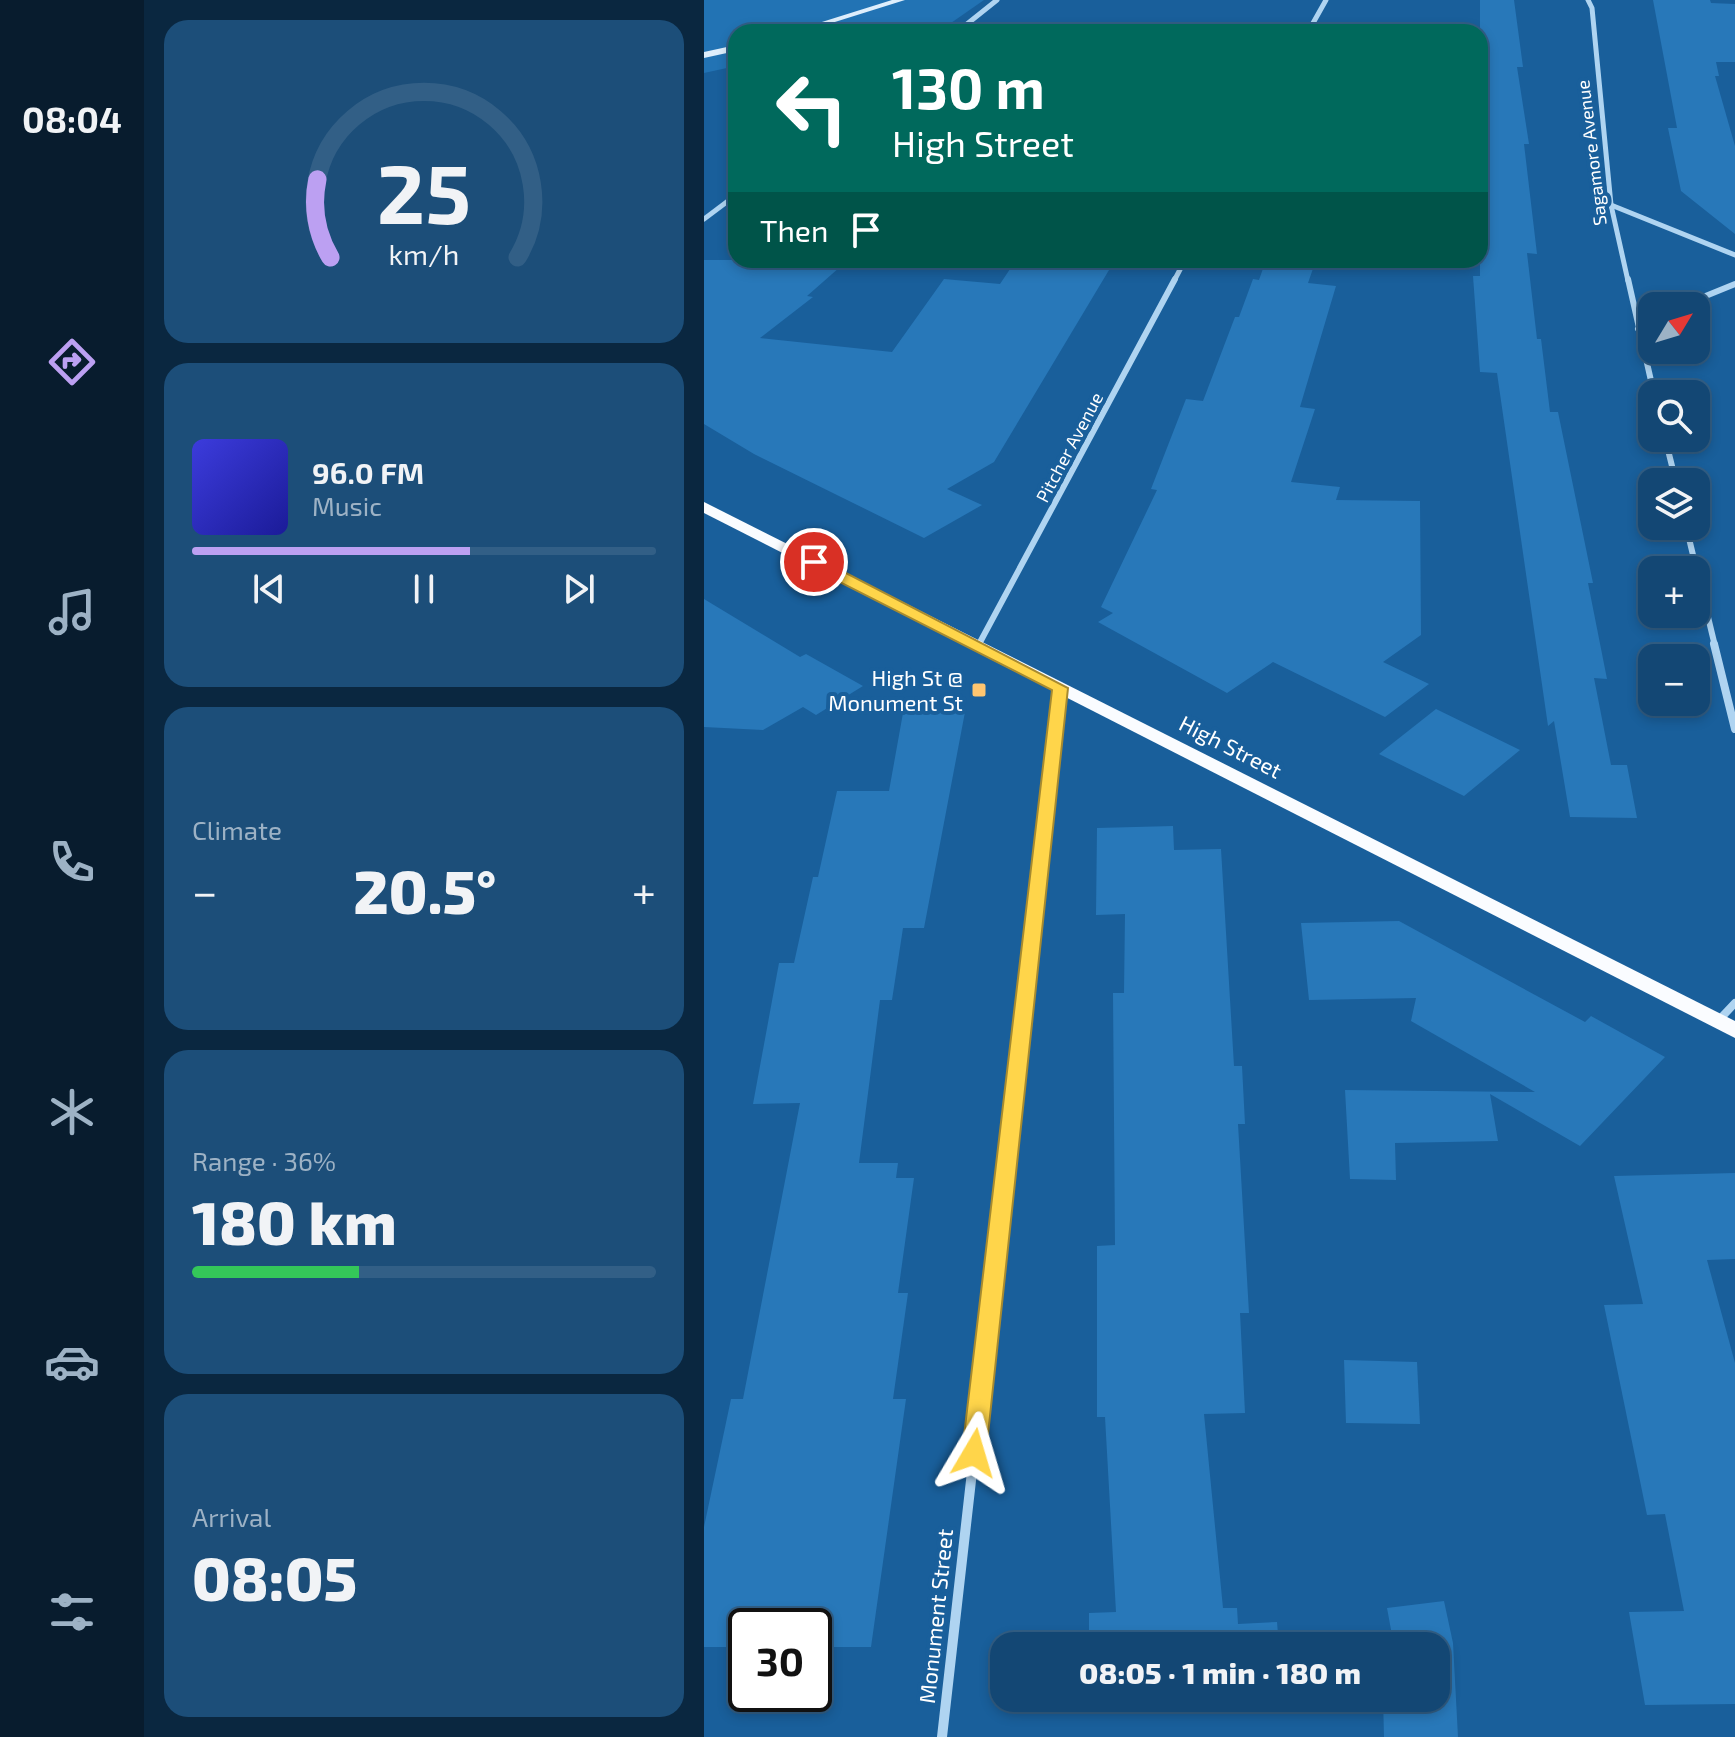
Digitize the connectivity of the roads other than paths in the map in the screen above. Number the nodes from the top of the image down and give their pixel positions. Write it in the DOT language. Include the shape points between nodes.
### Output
graph roads {
  1 [pos="901,0"];
  2 [pos="997,0"];
  3 [pos="1326,0"];
  4 [pos="1588,0"];
  5 [pos="821,24"];
  6 [pos="967,24"];
  7 [pos="1312,24"];
  8 [pos="728,50"];
  9 [pos="704,55"];
  10 [pos="728,201"];
  11 [pos="1611,205"];
  12 [pos="704,219"];
  13 [pos="1735,255"];
  14 [pos="1181,268"];
  15 [pos="1735,284"];
  16 [pos="1710,294"];
  17 [pos="1638,329"];
  18 [pos="704,507"];
  19 [pos="1689,540"];
  20 [pos="978,646"];
  21 [pos="1060,688"];
  22 [pos="1735,729"];
  23 [pos="1735,1003"];
  24 [pos="1726,1026"];
  25 [pos="942,1737"];
  1 -- 5 [label="main road"];
  2 -- 6 [label="street"];
  3 -- 7 [label="street"];
  4 -- 11 [label="street, Sagamore Avenue"];
  8 -- 9 [label="main road"];
  10 -- 12 [label="street"];
  11 -- 13 [label="street"];
  11 -- 17 [label="street, Sagamore Avenue"];
  14 -- 20 [label="street, Pitcher Avenue"];
  15 -- 16 [label="street"];
  18 -- 20 [label="main road, High Street"];
  19 -- 22 [label="street"];
  20 -- 21 [label="main road, High Street"];
  21 -- 24 [label="main road, High Street"];
  21 -- 25 [label="street, Monument Street"];
  23 -- 24 [label="street"];
}
